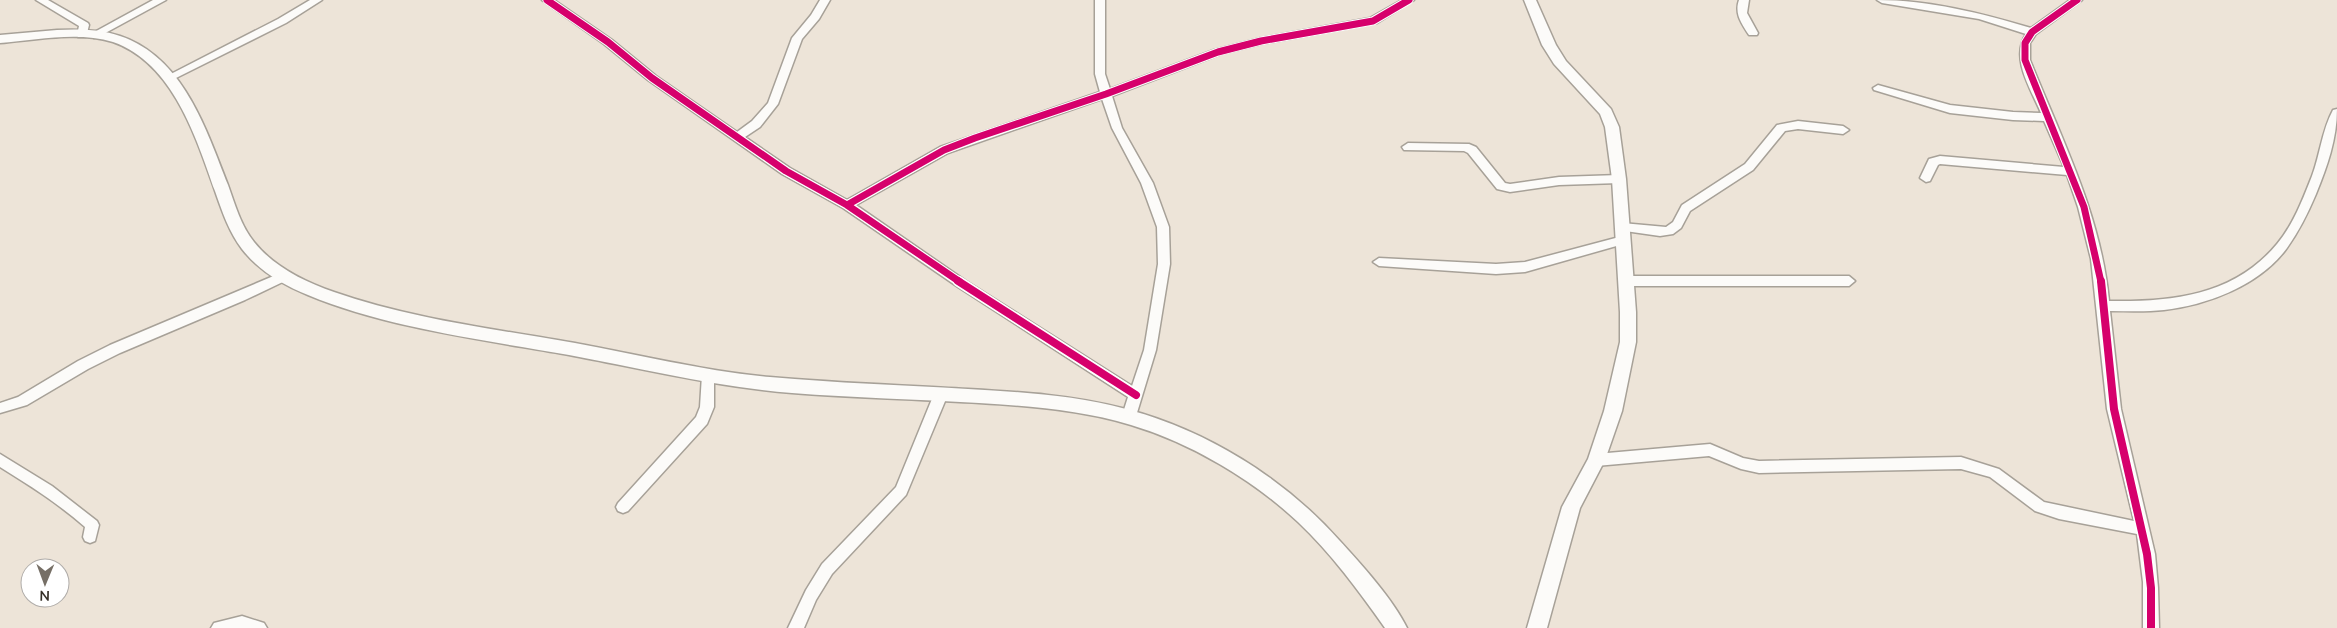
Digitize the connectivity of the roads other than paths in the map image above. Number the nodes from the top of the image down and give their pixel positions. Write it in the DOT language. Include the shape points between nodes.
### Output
graph roads {
  1 [pos="41,0"];
  2 [pos="161,0"];
  3 [pos="316,0"];
  4 [pos="547,0"];
  5 [pos="825,0"];
  6 [pos="1100,0"];
  7 [pos="1409,0"];
  8 [pos="1530,0"];
  9 [pos="1744,0"];
  10 [pos="1882,0"];
  11 [pos="2077,0"];
  12 [pos="2032,32"];
  13 [pos="1752,33"];
  14 [pos="88,35"];
  15 [pos="0,39"];
  16 [pos="170,77"];
  17 [pos="1878,88"];
  18 [pos="1106,94"];
  19 [pos="2337,113"];
  20 [pos="2048,117"];
  21 [pos="1843,130"];
  22 [pos="738,136"];
  23 [pos="1408,147"];
  24 [pos="2072,172"];
  25 [pos="1926,178"];
  26 [pos="1619,179"];
  27 [pos="848,206"];
  28 [pos="1622,234"];
  29 [pos="1378,262"];
  30 [pos="283,277"];
  31 [pos="1848,280"];
  32 [pos="1626,281"];
  33 [pos="2105,306"];
  34 [pos="708,375"];
  35 [pos="941,394"];
  36 [pos="1136,395"];
  37 [pos="0,408"];
  38 [pos="1129,416"];
  39 [pos="0,460"];
  40 [pos="1596,460"];
  41 [pos="623,506"];
  42 [pos="2142,530"];
  43 [pos="90,537"];
  44 [pos="218,628"];
  45 [pos="259,628"];
  46 [pos="796,628"];
  47 [pos="1397,628"];
  48 [pos="1537,628"];
  49 [pos="2151,628"];
  1 -- 14 [label="street" via="76,18"];
  2 -- 14 [label="street"];
  3 -- 16 [label="street" via="282,21"];
  4 -- 22 [label="street" via="608,42 652,78"];
  5 -- 22 [label="street" via="797,38 773,104 756,124"];
  6 -- 18 [label="street" via="1100,74"];
  7 -- 18 [label="street" via="1373,21 1236,47"];
  8 -- 26 [label="main road" via="1557,58 1606,112 1612,127"];
  9 -- 13 [label="street" via="1740,7 1742,18"];
  10 -- 12 [label="street" via="1980,16"];
  11 -- 12 [label="street"];
  12 -- 20 [label="street" via="2025,43 2025,60"];
  14 -- 15 [label="main road"];
  14 -- 16 [label="main road" via="116,39 139,48 156,60"];
  16 -- 30 [label="main road" via="193,122 243,240"];
  17 -- 20 [label="street" via="1950,109"];
  18 -- 27 [label="street" via="944,150"];
  18 -- 36 [label="street" via="1117,128 1147,183 1163,228 1164,264 1150,350"];
  19 -- 33 [label="street" via="2330,127 2319,172 2298,222 2280,247 2256,269 2198,299 2145,307"];
  20 -- 24 [label="street"];
  21 -- 28 [label="street" via="1798,125 1781,128 1753,164 1686,208 1677,225 1669,231"];
  22 -- 27 [label="street" via="786,171"];
  23 -- 26 [label="street" via="1464,147 1472,150 1502,186 1510,188 1559,181"];
  24 -- 25 [label="street" via="1940,160 1934,162"];
  24 -- 33 [label="street" via="2086,211"];
  26 -- 28 [label="main road"];
  27 -- 36 [label="street" via="962,284"];
  28 -- 29 [label="street" via="1526,267 1496,269"];
  28 -- 32 [label="main road"];
  30 -- 34 [label="main road" via="340,300 409,318"];
  30 -- 37 [label="street" via="115,349 22,401"];
  31 -- 32 [label="street"];
  32 -- 40 [label="main road" via="1628,342 1613,411"];
  33 -- 42 [label="street" via="2114,408"];
  34 -- 35 [label="main road" via="763,383"];
  34 -- 41 [label="street" via="707,407 702,420"];
  35 -- 38 [label="main road" via="1030,400"];
  35 -- 46 [label="street" via="901,491 827,569"];
  36 -- 38 [label="street"];
  38 -- 47 [label="main road" via="1191,441 1226,460 1300,512 1349,564"];
  39 -- 43 [label="street" via="64,500 92,524"];
  40 -- 42 [label="street" via="1710,450 1759,467 1961,463 1994,473 2040,507"];
  40 -- 48 [label="main road" via="1571,507"];
  42 -- 49 [label="street" via="2150,575"];
  44 -- 45 [label="street" via="242,623"];
}
